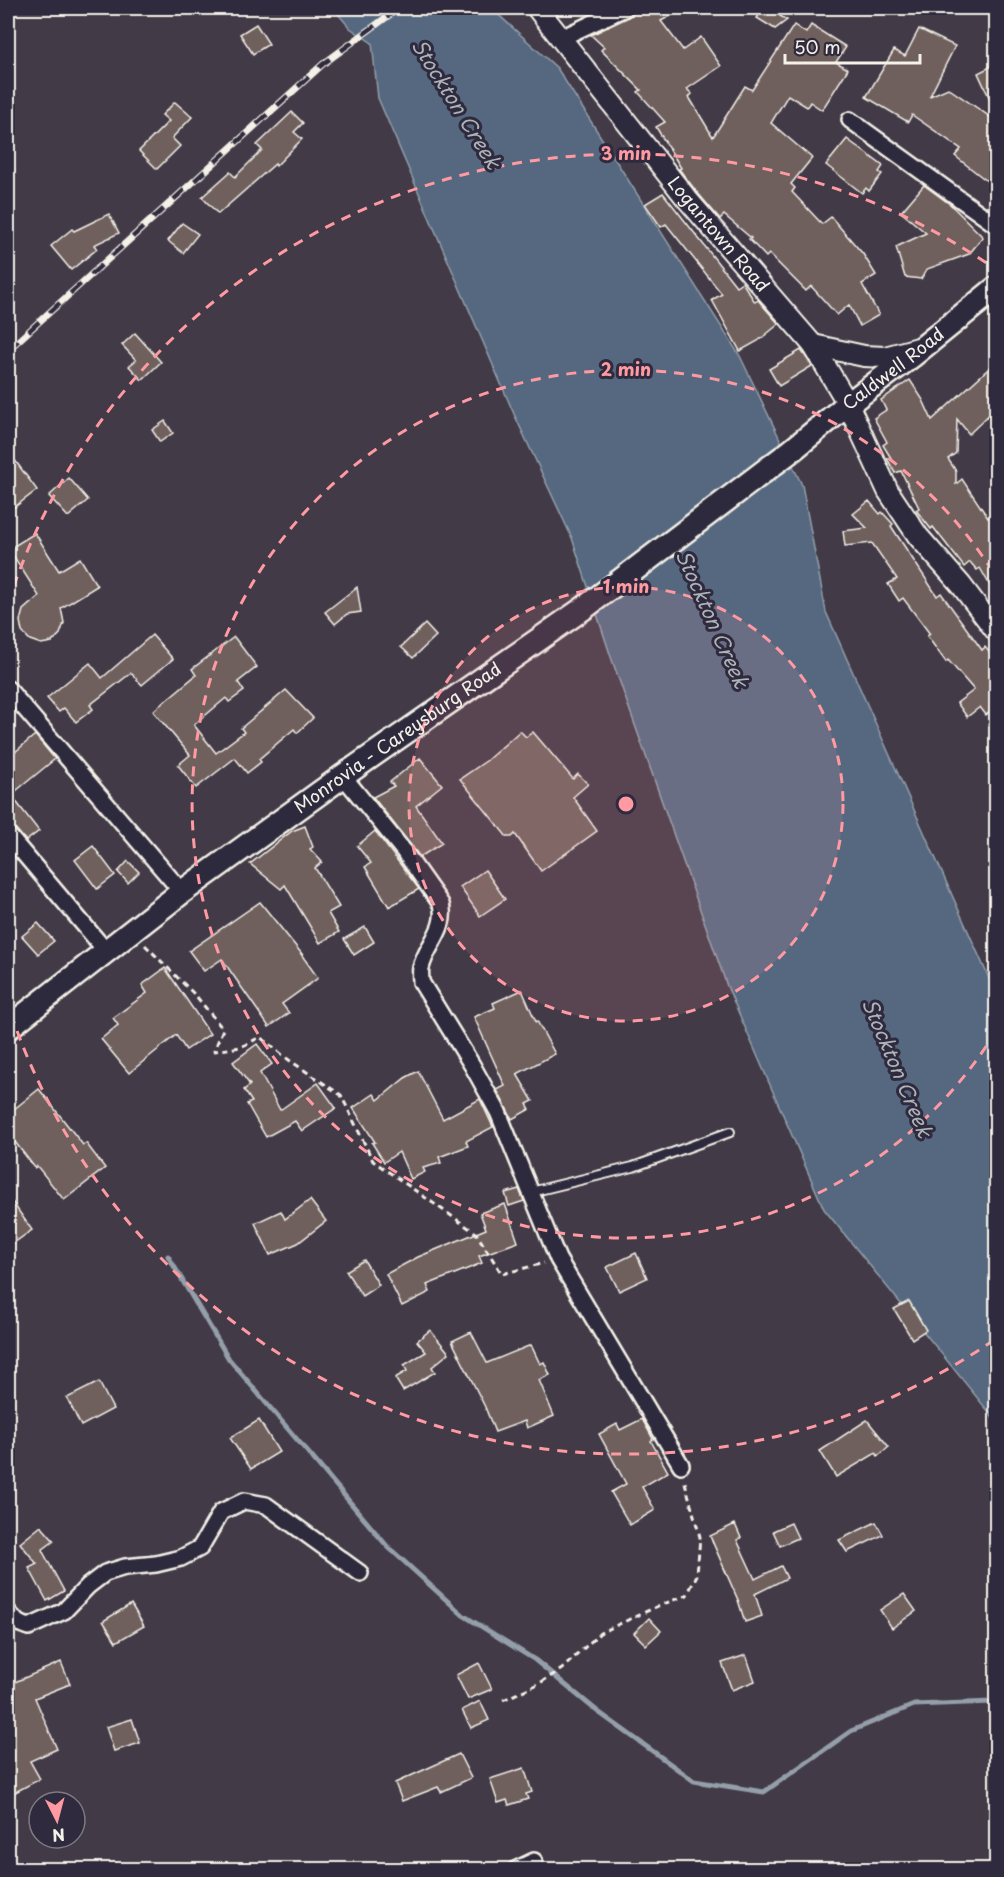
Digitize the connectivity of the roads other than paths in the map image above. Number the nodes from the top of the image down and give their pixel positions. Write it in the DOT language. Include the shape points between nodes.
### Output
graph roads {
  1 [pos="537,8"];
  2 [pos="625,8"];
  3 [pos="561,38"];
  4 [pos="850,120"];
  5 [pos="996,225"];
  6 [pos="996,288"];
  7 [pos="813,345"];
  8 [pos="924,346"];
  9 [pos="848,404"];
  10 [pos="791,451"];
  11 [pos="996,631"];
  12 [pos="8,689"];
  13 [pos="343,776"];
  14 [pos="8,835"];
  15 [pos="182,892"];
  16 [pos="106,951"];
  17 [pos="8,1028"];
  18 [pos="730,1132"];
  19 [pos="531,1192"];
  20 [pos="681,1465"];
  21 [pos="360,1573"];
  22 [pos="8,1612"];
  23 [pos="534,1861"];
  24 [pos="515,1869"];
  1 -- 3 [label="street, Logantown Road"];
  2 -- 3 [label="street"];
  3 -- 7 [label="street, Logantown Road" via="687,199"];
  4 -- 5 [label="street"];
  6 -- 8 [label="main road, Caldwell Road"];
  7 -- 8 [label="street" via="885,357"];
  7 -- 9 [label="street, Logantown Road"];
  8 -- 9 [label="main road, Caldwell Road"];
  9 -- 10 [label="main road, Caldwell Road"];
  9 -- 11 [label="street, Logantown Road" via="888,491 918,536"];
  10 -- 13 [label="main road, Monrovia - Careysburg Road" via="584,608"];
  12 -- 15 [label="street"];
  13 -- 15 [label="main road, Monrovia - Careysburg Road"];
  13 -- 19 [label="street" via="441,904 442,924 421,966 421,982 498,1112"];
  14 -- 16 [label="street"];
  15 -- 16 [label="main road, Monrovia - Careysburg Road"];
  16 -- 17 [label="main road, Monrovia - Careysburg Road"];
  18 -- 19 [label="lane" via="633,1167"];
  19 -- 20 [label="street" via="558,1259"];
  21 -- 22 [label="street" via="266,1505 244,1501 221,1512 200,1548 181,1558 105,1573 64,1611 29,1627 18,1623"];
  23 -- 24 [label="street"];
}
